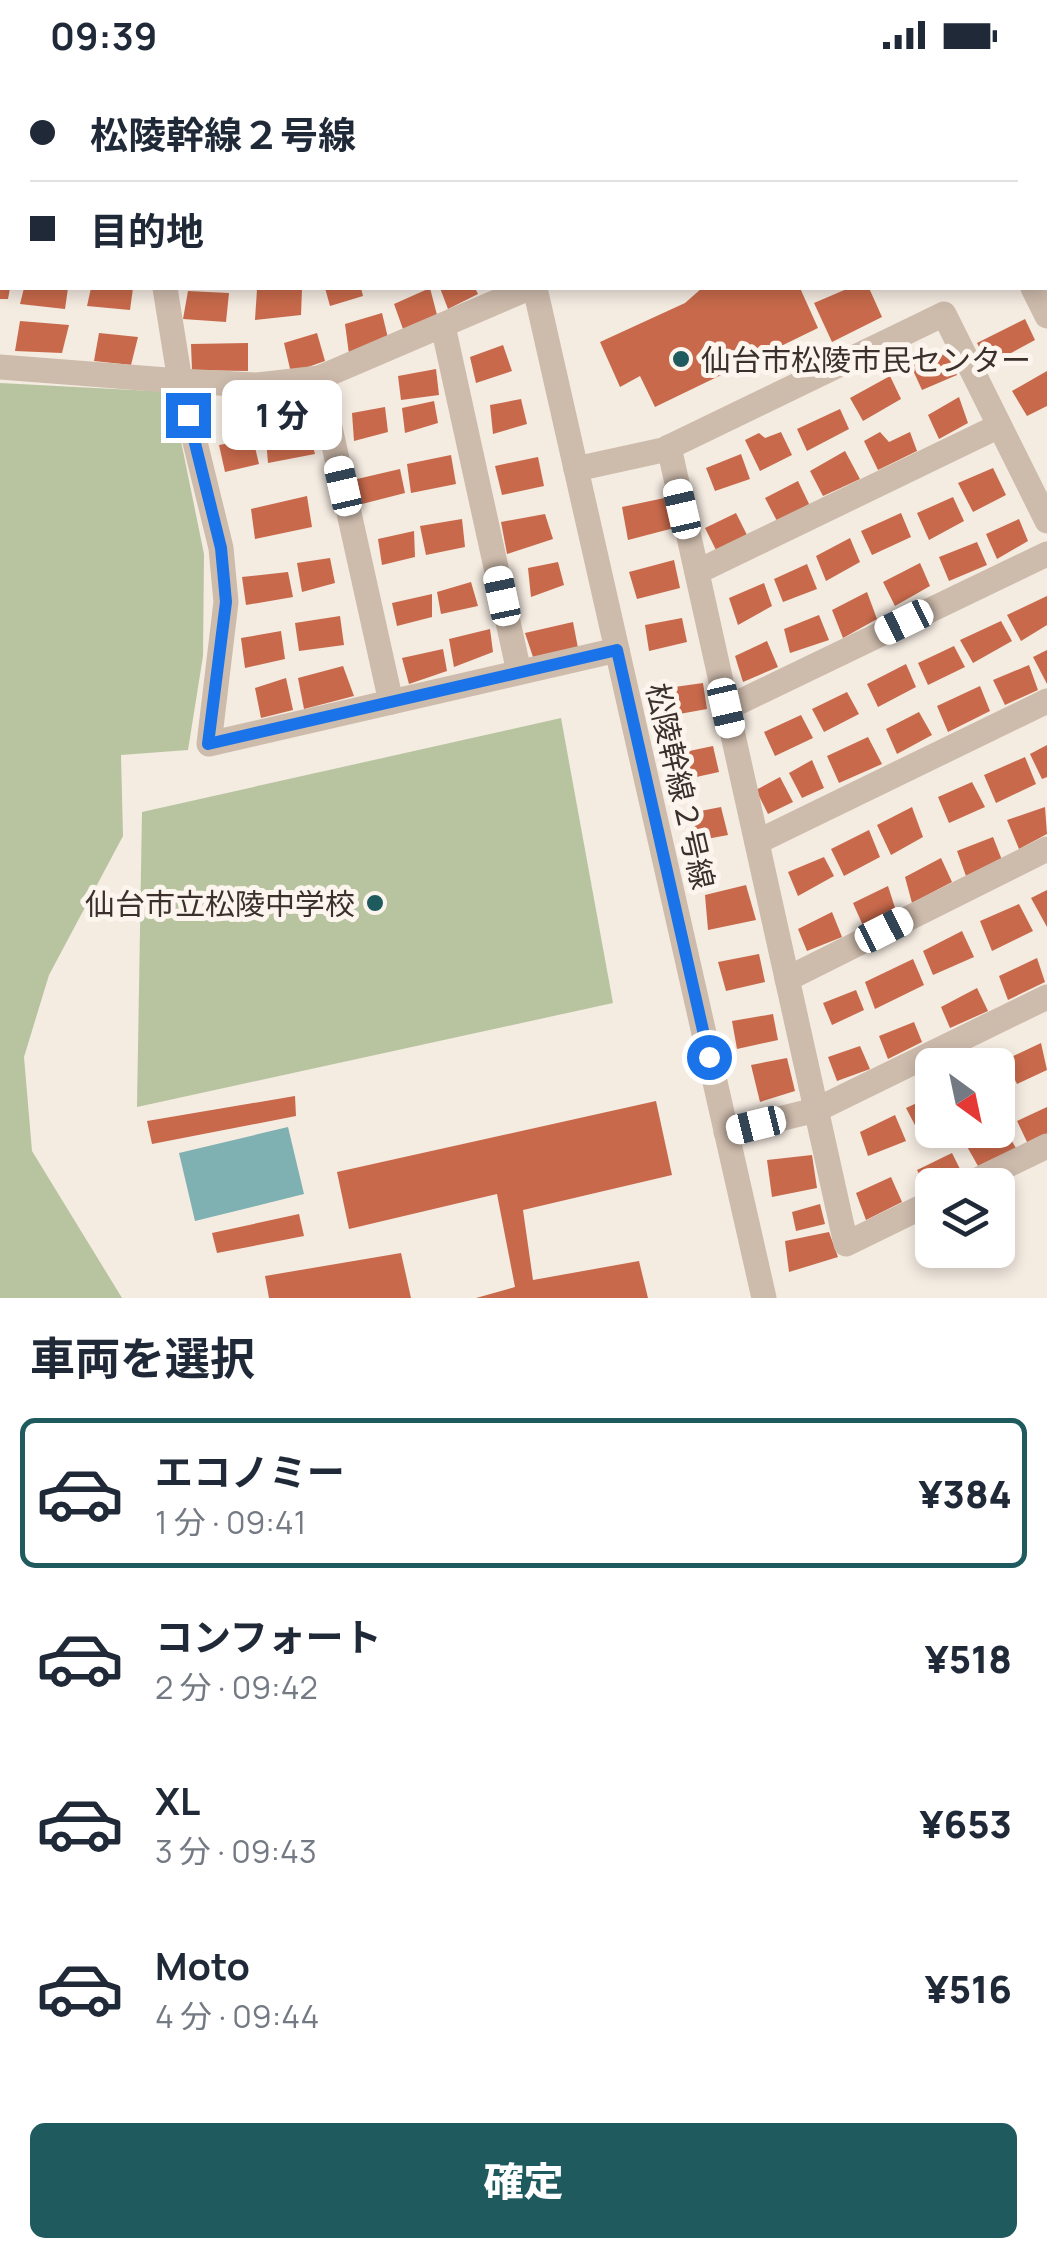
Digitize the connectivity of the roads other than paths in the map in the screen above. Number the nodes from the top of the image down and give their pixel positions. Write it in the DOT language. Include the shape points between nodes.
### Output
graph roads {
  1 [pos="165,290"];
  2 [pos="527,290"];
  3 [pos="532,290"];
  4 [pos="1033,290"];
  5 [pos="1047,316"];
  6 [pos="443,326"];
  7 [pos="0,367"];
  8 [pos="319,378"];
  9 [pos="180,381"];
  10 [pos="999,426"];
  11 [pos="668,447"];
  12 [pos="576,469"];
  13 [pos="1047,522"];
  14 [pos="1047,554"];
  15 [pos="696,572"];
  16 [pos="617,650"];
  17 [pos="519,672"];
  18 [pos="1047,701"];
  19 [pos="391,702"];
  20 [pos="726,708"];
  21 [pos="757,842"];
  22 [pos="1047,849"];
  23 [pos="787,979"];
  24 [pos="1047,996"];
  25 [pos="816,1110"];
  26 [pos="726,1132"];
  27 [pos="1047,1146"];
  28 [pos="1002,1168"];
  29 [pos="915,1210"];
  30 [pos="764,1298"];
  1 -- 9 [label="street"];
  2 -- 6 [label="street"];
  3 -- 12 [label="street, 松陵幹線２号線"];
  4 -- 5 [label="street"];
  6 -- 8 [label="street"];
  6 -- 17 [label="street"];
  7 -- 9 [label="street"];
  8 -- 9 [label="street" via="258,385"];
  8 -- 19 [label="street"];
  9 -- 19 [label="street" via="221,548 226,602 208,744"];
  10 -- 11 [label="street" via="944,314"];
  10 -- 13 [label="street"];
  10 -- 15 [label="street"];
  11 -- 12 [label="street"];
  11 -- 15 [label="street"];
  12 -- 16 [label="street, 松陵幹線２号線"];
  14 -- 20 [label="street"];
  15 -- 20 [label="street"];
  16 -- 17 [label="street"];
  16 -- 26 [label="street, 松陵幹線２号線"];
  17 -- 19 [label="street"];
  18 -- 21 [label="street"];
  20 -- 21 [label="street"];
  21 -- 23 [label="street"];
  22 -- 23 [label="street"];
  23 -- 25 [label="street"];
  24 -- 25 [label="street"];
  25 -- 26 [label="street"];
  25 -- 29 [label="street" via="846,1244"];
  26 -- 30 [label="street, 松陵幹線２号線"];
  27 -- 28 [label="street"];
}
